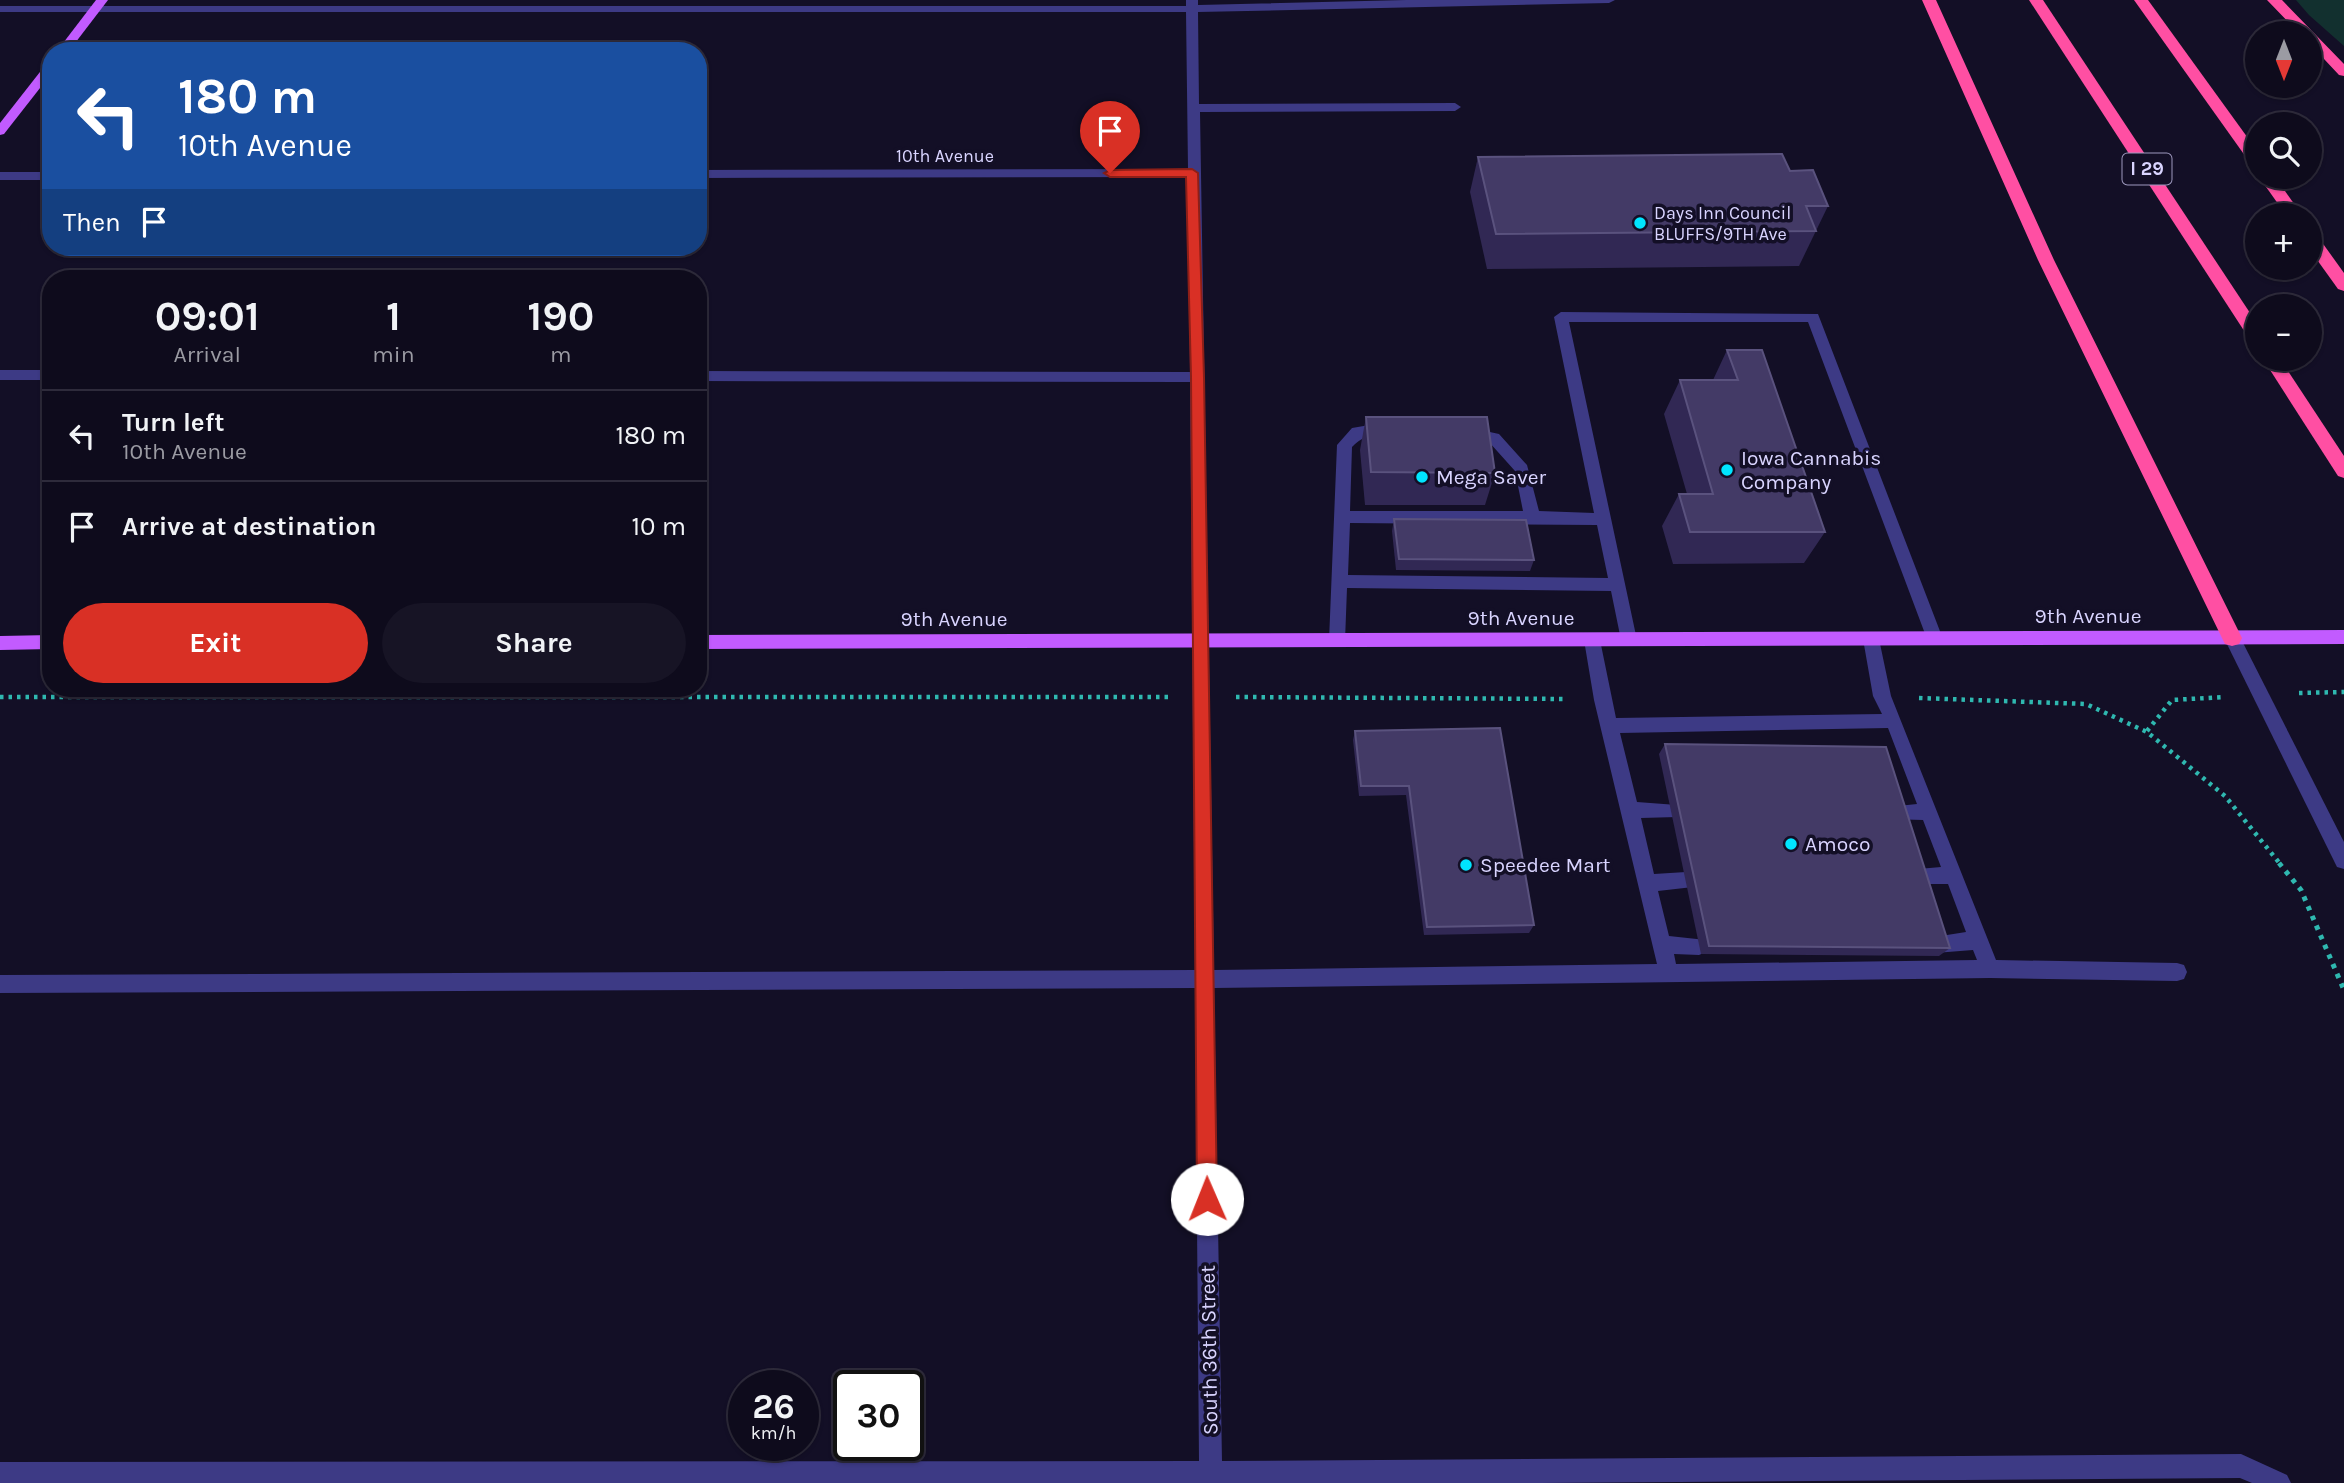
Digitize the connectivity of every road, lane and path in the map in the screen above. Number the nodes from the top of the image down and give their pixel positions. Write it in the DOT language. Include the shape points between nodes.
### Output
graph roads {
  1 [pos="1609,0"];
  2 [pos="1929,0"];
  3 [pos="2036,0"];
  4 [pos="2141,0"];
  5 [pos="2274,0"];
  6 [pos="1421,1"];
  7 [pos="99,4"];
  8 [pos="1192,4"];
  9 [pos="0,9"];
  10 [pos="2295,21"];
  11 [pos="70,42"];
  12 [pos="2322,49"];
  13 [pos="2344,72"];
  14 [pos="42,77"];
  15 [pos="1455,107"];
  16 [pos="1192,108"];
  17 [pos="0,131"];
  18 [pos="2245,146"];
  19 [pos="1192,173"];
  20 [pos="707,174"];
  21 [pos="0,176"];
  22 [pos="42,176"];
  23 [pos="2322,255"];
  24 [pos="2344,285"];
  25 [pos="2245,319"];
  26 [pos="2279,371"];
  27 [pos="0,375"];
  28 [pos="42,376"];
  29 [pos="707,376"];
  30 [pos="1198,377"];
  31 [pos="1403,428"];
  32 [pos="1457,430"];
  33 [pos="2344,471"];
  34 [pos="1340,517"];
  35 [pos="1532,517"];
  36 [pos="1604,519"];
  37 [pos="1339,581"];
  38 [pos="1618,585"];
  39 [pos="2344,637"];
  40 [pos="2232,638"];
  41 [pos="1871,639"];
  42 [pos="1935,639"];
  43 [pos="1592,640"];
  44 [pos="1629,640"];
  45 [pos="1200,641"];
  46 [pos="1337,641"];
  47 [pos="42,642"];
  48 [pos="707,642"];
  49 [pos="0,643"];
  50 [pos="2262,695"];
  51 [pos="1882,696"];
  52 [pos="0,697"];
  53 [pos="1201,697"];
  54 [pos="1603,700"];
  55 [pos="1894,721"];
  56 [pos="1609,726"];
  57 [pos="2147,732"];
  58 [pos="1629,810"];
  59 [pos="1671,811"];
  60 [pos="1929,812"];
  61 [pos="1894,813"];
  62 [pos="2344,861"];
  63 [pos="1954,875"];
  64 [pos="1914,876"];
  65 [pos="1686,881"];
  66 [pos="1647,883"];
  67 [pos="1980,940"];
  68 [pos="1935,944"];
  69 [pos="1662,945"];
  70 [pos="1699,946"];
  71 [pos="1990,969"];
  72 [pos="2177,972"];
  73 [pos="1669,974"];
  74 [pos="1204,979"];
  75 [pos="0,984"];
  76 [pos="2344,990"];
  77 [pos="0,1474"];
  78 [pos="1211,1478"];
  79 [pos="2279,1483"];
  1 -- 6 [label="street"];
  2 -- 40 [label="highway" via="2046,260"];
  3 -- 25 [label="highway, I 29"];
  4 -- 18 [label="highway"];
  5 -- 10 [label="highway"];
  6 -- 8 [label="street"];
  7 -- 8 [label="street"];
  7 -- 9 [label="street"];
  7 -- 11 [label="main road"];
  8 -- 16 [label="street, South 36th Street"];
  12 -- 13 [label="highway"];
  14 -- 17 [label="main road"];
  15 -- 16 [label="street"];
  16 -- 19 [label="street, South 36th Street"];
  19 -- 20 [label="street, 10th Avenue"];
  19 -- 30 [label="street, South 36th Street"];
  21 -- 22 [label="street"];
  23 -- 24 [label="highway"];
  26 -- 33 [label="highway"];
  27 -- 28 [label="street"];
  29 -- 30 [label="street"];
  30 -- 45 [label="street, South 36th Street"];
  31 -- 34 [label="street" via="1357,432 1345,444"];
  32 -- 35 [label="street" via="1494,438 1522,469"];
  34 -- 35 [label="street"];
  34 -- 37 [label="street"];
  35 -- 36 [label="street"];
  36 -- 38 [label="street"];
  36 -- 42 [label="street" via="1561,317 1813,317"];
  37 -- 38 [label="street"];
  37 -- 46 [label="street"];
  38 -- 44 [label="street"];
  39 -- 40 [label="main road, 9th Avenue"];
  40 -- 42 [label="main road, 9th Avenue"];
  40 -- 50 [label="street"];
  41 -- 42 [label="main road, 9th Avenue"];
  41 -- 44 [label="main road, 9th Avenue"];
  41 -- 51 [label="street"];
  43 -- 44 [label="main road, 9th Avenue"];
  43 -- 46 [label="main road, 9th Avenue"];
  43 -- 54 [label="street"];
  45 -- 46 [label="main road, 9th Avenue"];
  45 -- 48 [label="main road, 9th Avenue"];
  45 -- 53 [label="street, South 36th Street"];
  47 -- 49 [label="main road"];
  50 -- 57 [label="path" via="2172,700"];
  50 -- 62 [label="street"];
  51 -- 55 [label="street"];
  51 -- 57 [label="path" via="2086,704"];
  52 -- 53 [label="path"];
  53 -- 54 [label="path"];
  53 -- 74 [label="street, South 36th Street"];
  54 -- 56 [label="street"];
  55 -- 56 [label="street"];
  55 -- 60 [label="street"];
  56 -- 58 [label="street"];
  57 -- 76 [label="path" via="2225,796 2301,890"];
  58 -- 59 [label="street"];
  58 -- 66 [label="street"];
  60 -- 61 [label="street"];
  60 -- 63 [label="street"];
  63 -- 64 [label="street"];
  63 -- 67 [label="street"];
  65 -- 66 [label="street"];
  66 -- 69 [label="street"];
  67 -- 68 [label="street"];
  67 -- 71 [label="street"];
  69 -- 70 [label="street"];
  69 -- 73 [label="street"];
  71 -- 72 [label="street"];
  71 -- 73 [label="street"];
  73 -- 74 [label="street"];
  74 -- 75 [label="street"];
  74 -- 78 [label="street, South 36th Street"];
  77 -- 78 [label="street"];
  78 -- 79 [label="street" via="2241,1466"];
}
